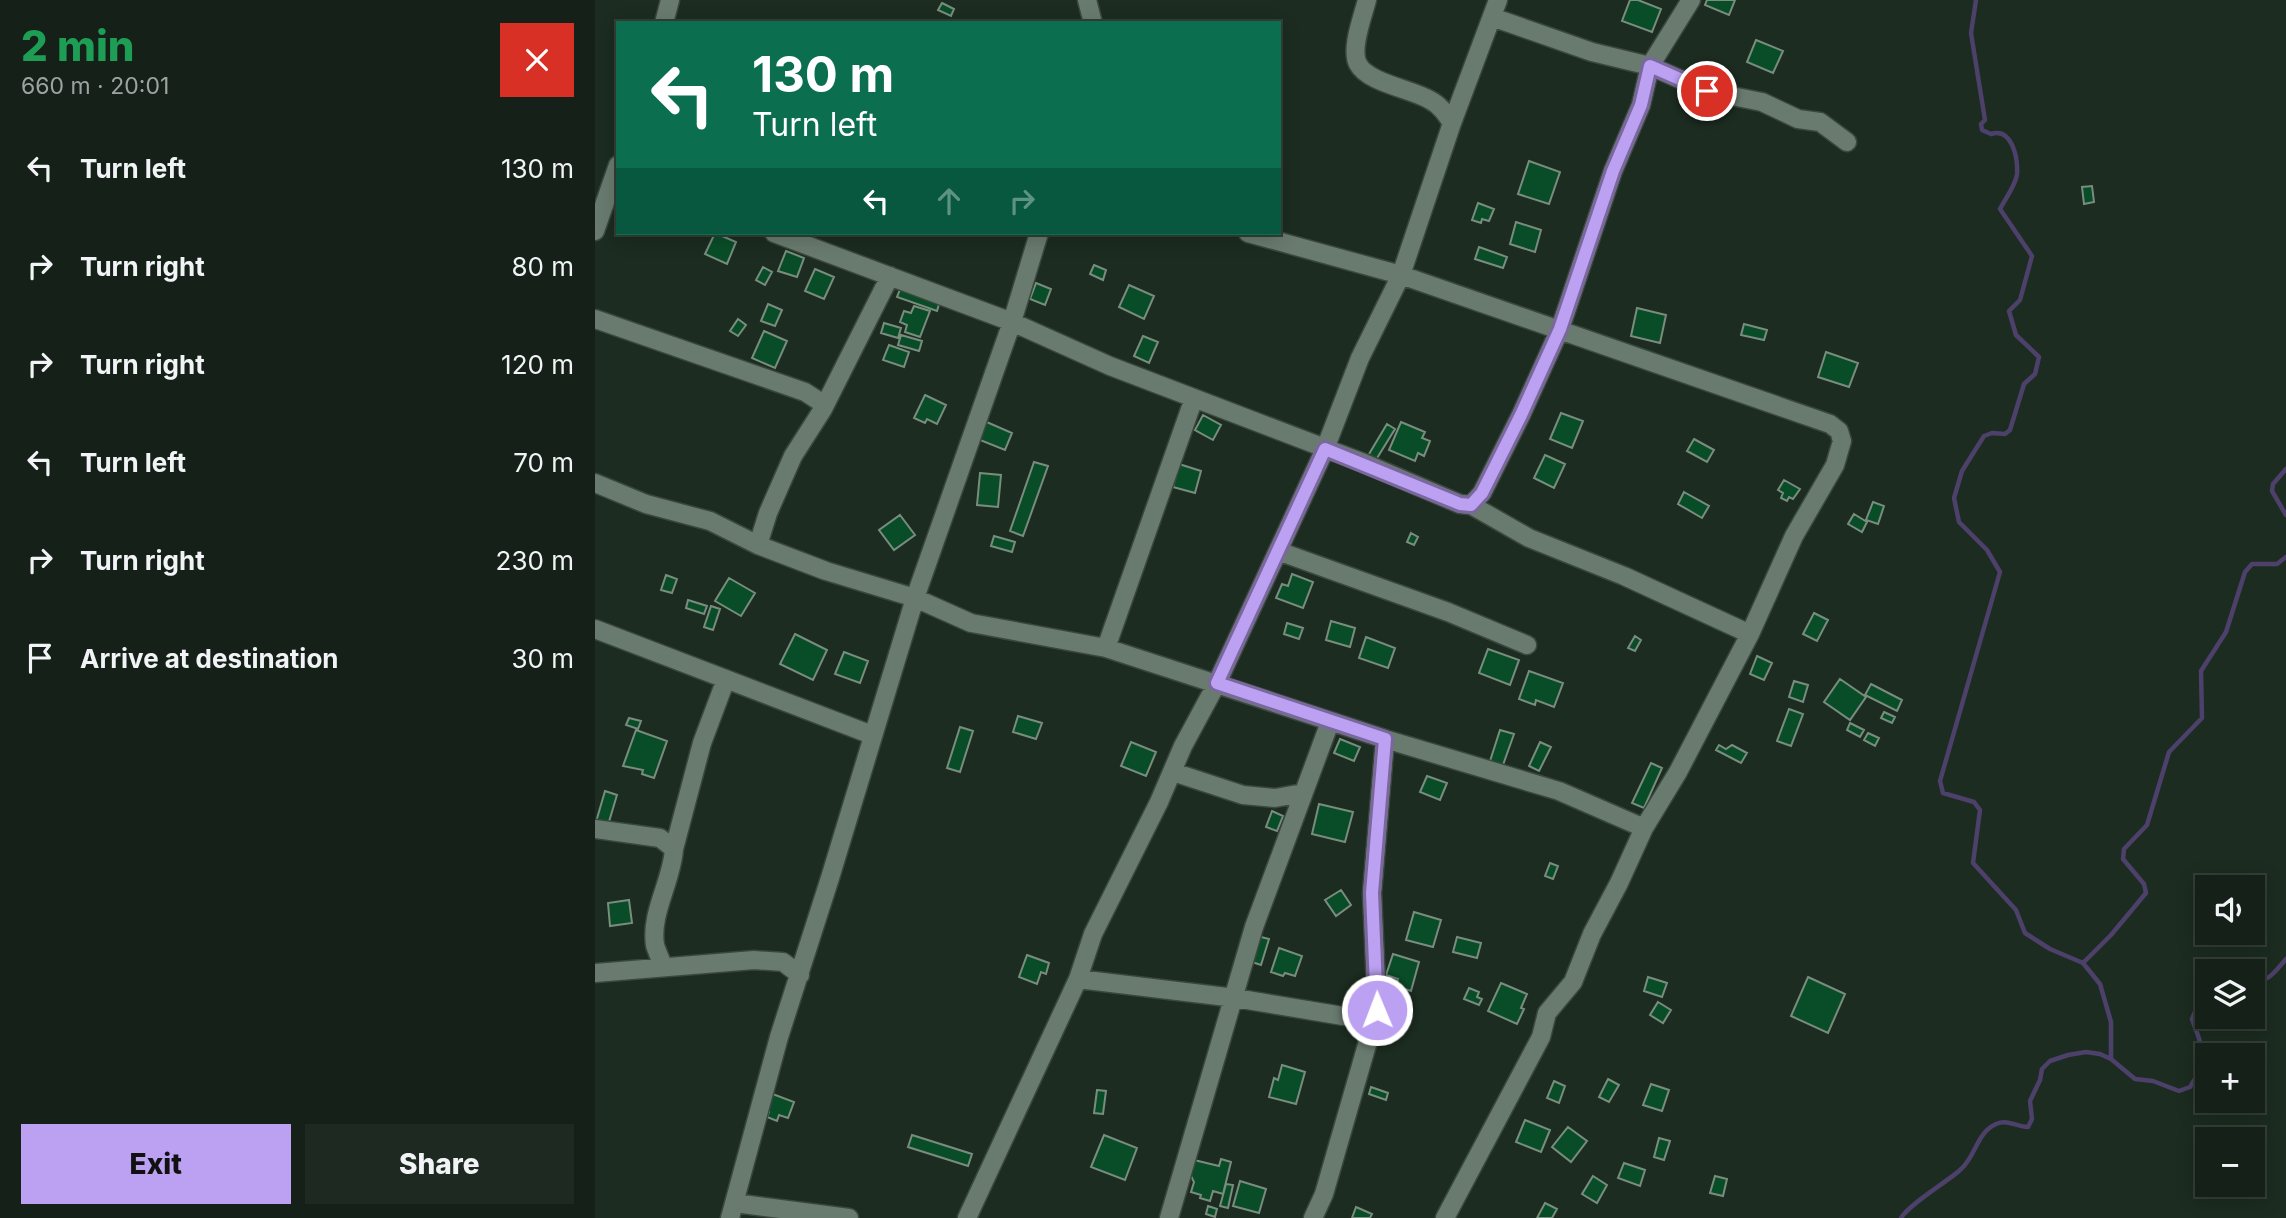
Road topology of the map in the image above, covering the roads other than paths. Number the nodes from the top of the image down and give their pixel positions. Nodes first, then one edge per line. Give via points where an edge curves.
1 (670, 0) edge
2 (1087, 0) edge
3 (1367, 0) edge
4 (1691, 0) edge
5 (1495, 9) edge
6 (665, 21) edge
7 (1092, 21) edge
8 (1650, 66) junction
9 (1452, 124) junction
10 (1847, 142) dead end
11 (611, 174) edge
12 (595, 231) edge
13 (780, 235) edge
14 (1038, 235) edge
15 (1255, 235) edge
16 (890, 275) junction
17 (1401, 275) junction
18 (595, 319) edge
19 (1012, 322) junction
20 (1560, 329) junction
21 (1193, 398) junction
22 (823, 408) junction
23 (1325, 449) junction
24 (595, 483) edge
25 (1471, 505) junction
26 (758, 545) junction
27 (1278, 551) junction
28 (915, 597) junction
29 (595, 629) edge
30 (1750, 634) junction
31 (1527, 645) dead end
32 (1106, 648) junction
33 (726, 679) junction
34 (1217, 683) junction
35 (1330, 722) junction
36 (872, 734) junction
37 (1385, 739) junction
38 (1173, 772) junction
39 (1303, 793) junction
40 (1644, 828) junction
41 (595, 830) edge
42 (674, 849) junction
43 (663, 966) junction
44 (595, 973) edge
45 (800, 975) junction
46 (1078, 979) junction
47 (1235, 998) junction
48 (1377, 1010) junction
49 (733, 1211) edge
50 (849, 1218) edge
51 (967, 1218) edge
52 (1170, 1218) edge
53 (1313, 1218) edge
54 (1445, 1218) edge

1 - 6 street
2 - 7 street
3 - 9 street via 1355,44 1357,63 1368,75 1430,99
4 - 8 street
5 - 8 street via 1592,52
5 - 9 street
8 - 10 street via 1707,91 1762,102 1798,119 1819,122
8 - 20 street via 1641,105 1613,171
9 - 17 street
11 - 12 street
13 - 16 street
14 - 19 street
15 - 17 street
16 - 19 street
16 - 22 street
17 - 20 street
17 - 23 street via 1360,358
18 - 22 street via 805,392
19 - 21 street
19 - 28 street
20 - 25 street via 1482,493
20 - 30 street via 1839,431 1842,440 1835,465 1794,536
21 - 23 street
21 - 32 street
22 - 26 street via 793,456
23 - 25 street
23 - 27 street
24 - 26 street via 646,504 710,522
25 - 30 street via 1529,538
26 - 28 street
27 - 31 street
27 - 34 street
28 - 32 street via 971,623
28 - 36 street
29 - 33 street
30 - 40 street
32 - 34 street
33 - 36 street
33 - 42 street via 702,743
34 - 35 street
34 - 38 street
35 - 37 street
35 - 39 street
36 - 45 street
37 - 40 street via 1559,791
37 - 48 street via 1372,893
38 - 39 street via 1243,795 1275,798
38 - 46 street via 1093,934
39 - 47 street via 1254,927
40 - 54 street via 1573,982 1546,1013 1541,1037
41 - 42 street via 660,838
42 - 43 street via 657,914 655,945
43 - 44 street
43 - 45 street via 754,960 783,962
45 - 49 street
46 - 47 street
46 - 51 street
47 - 48 street via 1343,1016
47 - 52 street
48 - 53 street
49 - 50 street

